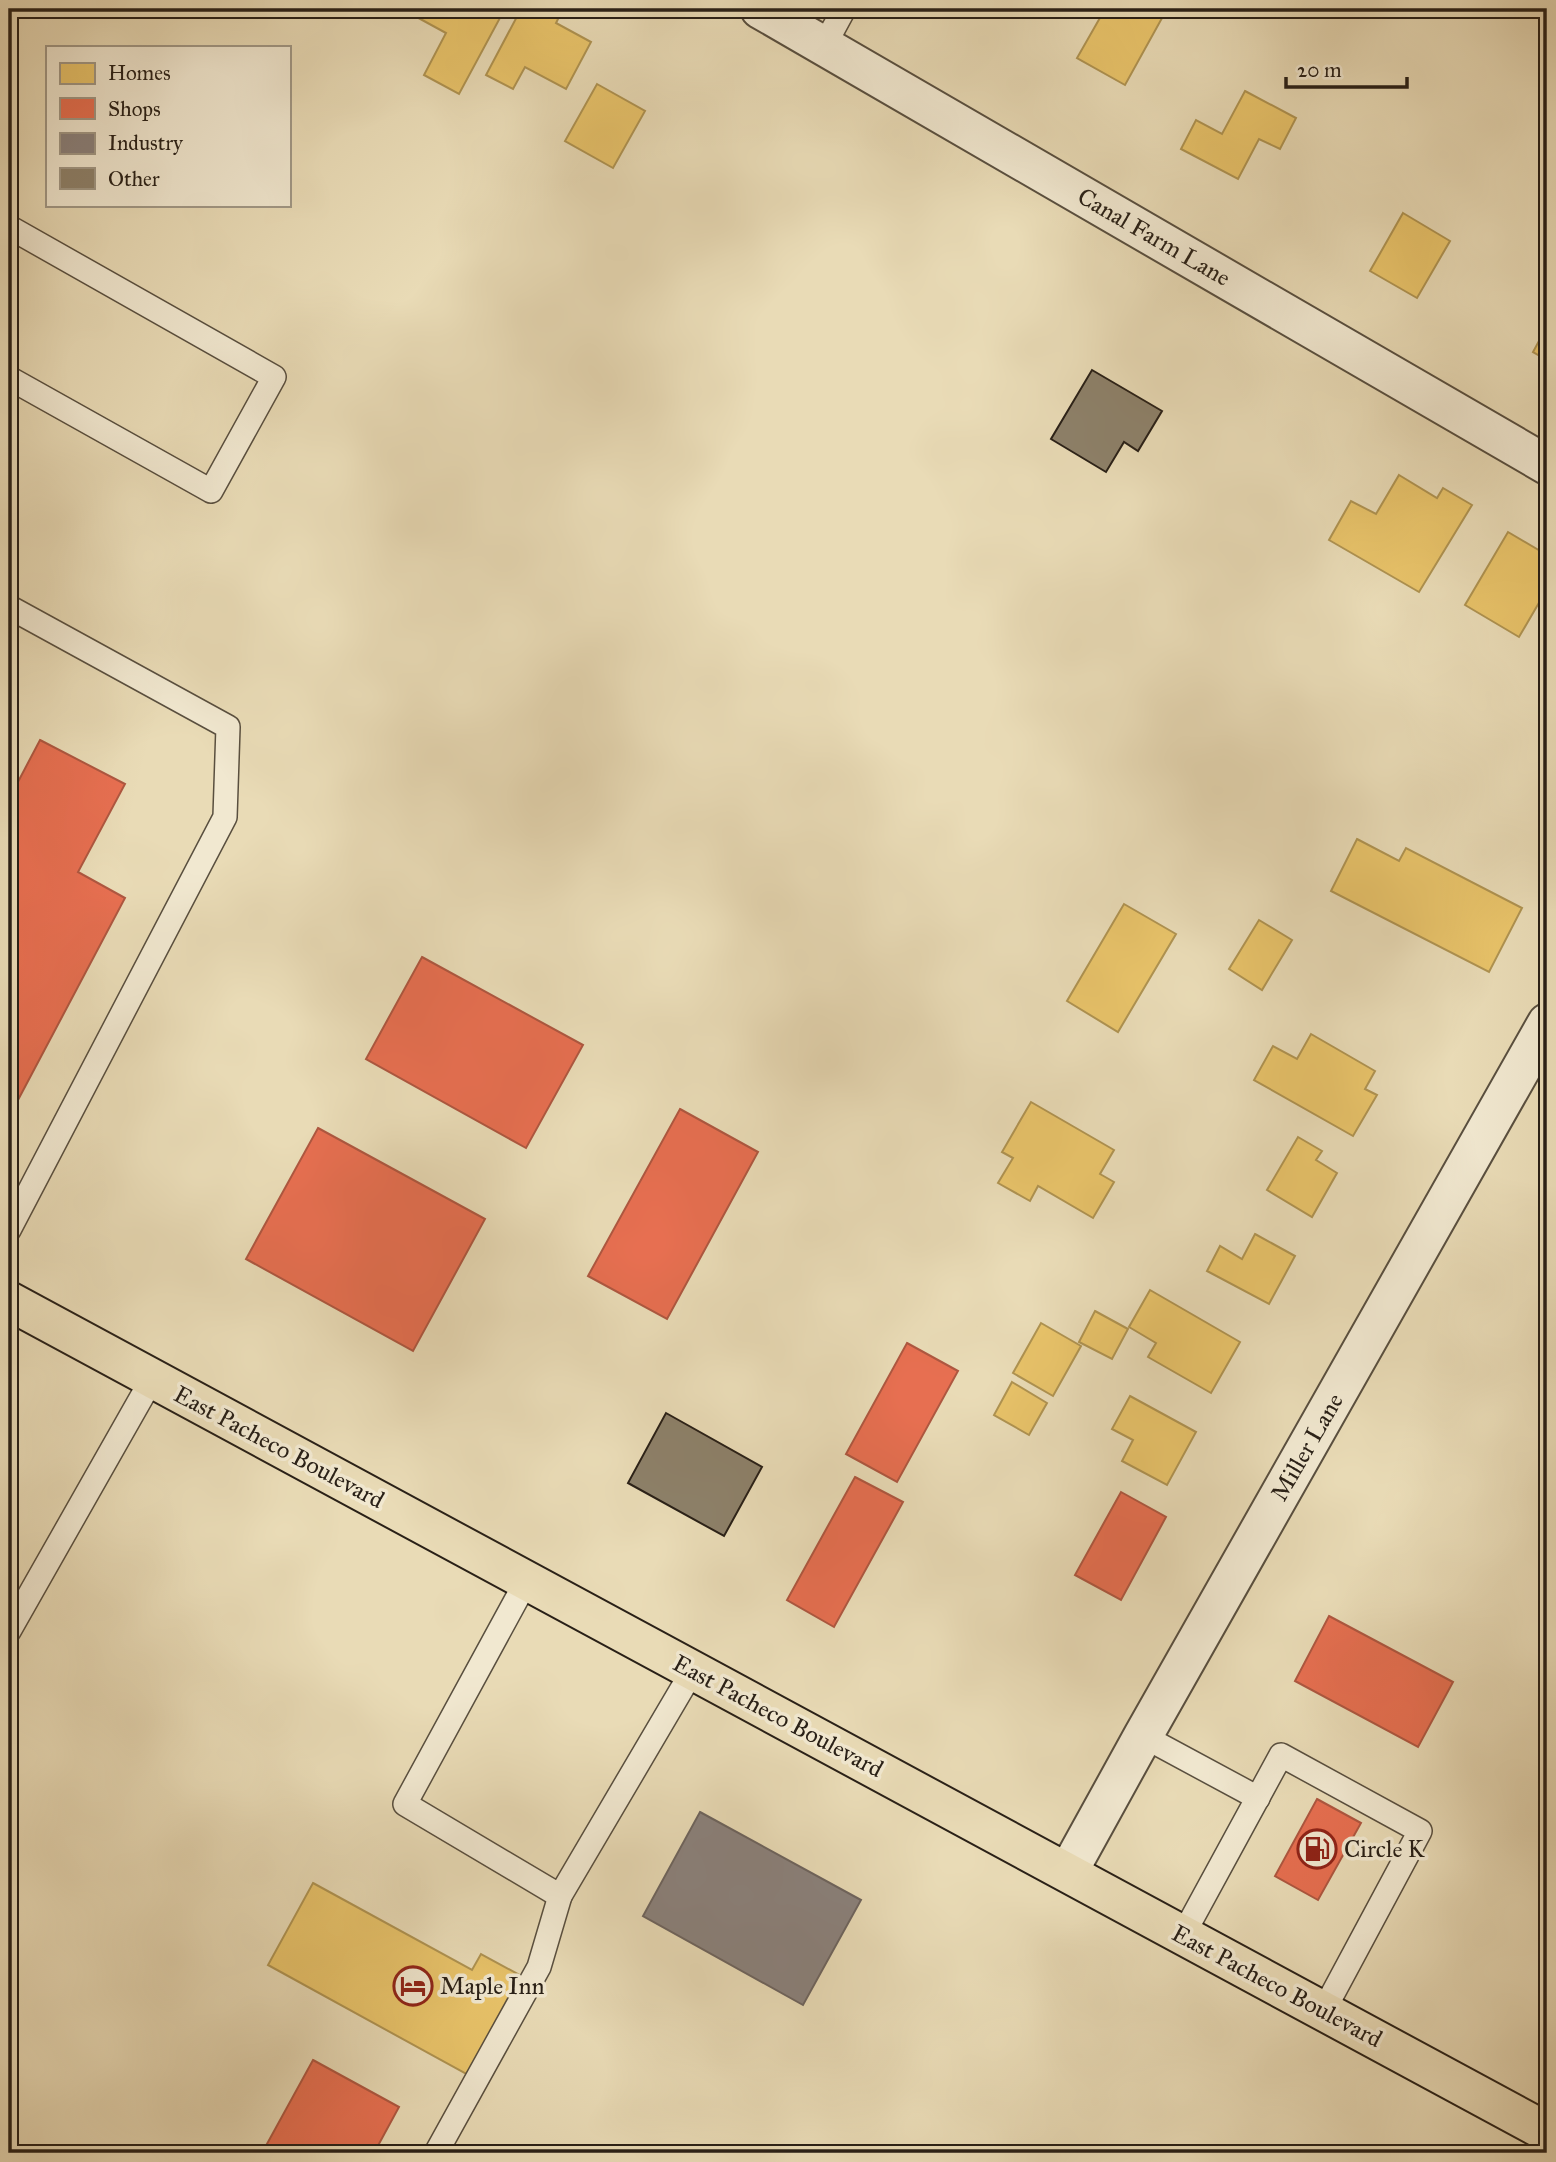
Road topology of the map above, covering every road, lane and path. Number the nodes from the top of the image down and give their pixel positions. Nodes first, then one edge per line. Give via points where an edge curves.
1 (760, 9) edge
2 (844, 9) edge
3 (824, 46) junction
4 (9, 227) edge
5 (9, 378) edge
6 (1547, 465) edge
7 (9, 607) edge
8 (1547, 1023) edge
9 (9, 1230) edge
10 (9, 1301) edge
11 (152, 1378) junction
12 (527, 1580) junction
13 (9, 1631) edge
14 (693, 1670) junction
15 (1143, 1736) junction
16 (1258, 1798) junction
17 (1068, 1872) junction
18 (559, 1895) junction
19 (1183, 1935) junction
20 (1324, 2010) junction
21 (1547, 2132) edge
22 (436, 2153) edge

1 - 3 street, Canal Farm Lane
2 - 3 lane
3 - 6 street, Canal Farm Lane
4 - 5 lane via 274,377 211,491
7 - 9 lane via 228,727 225,817
8 - 15 street, Miller Lane
10 - 11 highway, East Pacheco Boulevard
11 - 12 highway, East Pacheco Boulevard
11 - 13 lane
12 - 14 highway, East Pacheco Boulevard
12 - 18 lane via 405,1804
14 - 17 highway, East Pacheco Boulevard
14 - 18 lane
15 - 16 lane
15 - 17 street, Miller Lane
16 - 19 lane
16 - 20 lane via 1281,1755 1420,1831
17 - 19 highway, East Pacheco Boulevard
18 - 22 lane via 539,1968
19 - 20 highway, East Pacheco Boulevard
20 - 21 highway, East Pacheco Boulevard

